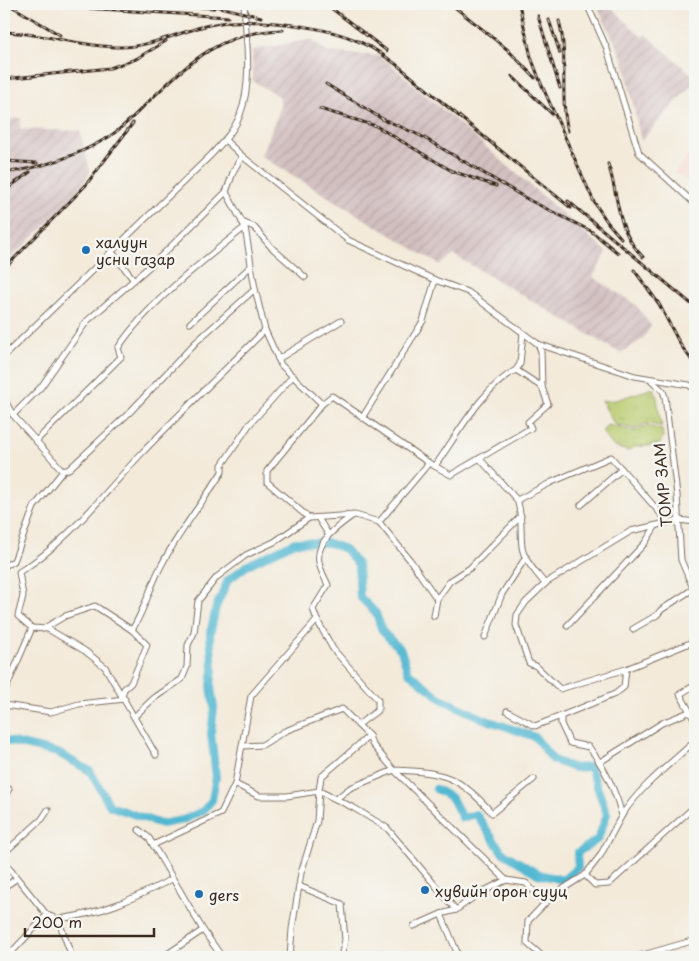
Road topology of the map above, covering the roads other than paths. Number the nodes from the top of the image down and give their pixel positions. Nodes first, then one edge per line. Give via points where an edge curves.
1 (244, 4) edge
2 (587, 4) edge
3 (225, 140) junction
4 (242, 156) junction
5 (226, 192) junction
6 (695, 204) edge
7 (241, 221) junction
8 (245, 228) junction
9 (112, 252) junction
10 (251, 266) junction
11 (305, 277) dead end
12 (133, 279) junction
13 (434, 280) junction
14 (255, 289) junction
15 (341, 321) dead end
16 (190, 323) dead end
17 (265, 330) junction
18 (523, 333) junction
19 (538, 344) junction
20 (4, 356) edge
21 (278, 359) junction
22 (516, 370) junction
23 (292, 376) junction
24 (649, 379) junction
25 (542, 387) junction
26 (695, 389) edge
27 (4, 399) edge
28 (322, 404) junction
29 (13, 415) junction
30 (362, 418) junction
31 (36, 441) junction
32 (480, 459) junction
33 (429, 463) junction
34 (435, 466) junction
35 (622, 469) junction
36 (63, 470) junction
37 (517, 500) junction
38 (581, 505) dead end
39 (352, 516) junction
40 (521, 516) junction
41 (309, 518) junction
42 (318, 518) junction
43 (679, 520) junction
44 (379, 522) junction
45 (668, 522) junction
46 (695, 522) edge
47 (656, 527) junction
48 (328, 534) junction
49 (526, 557) junction
50 (4, 566) edge
51 (545, 584) junction
52 (694, 591) edge
53 (437, 599) junction
54 (434, 616) dead end
55 (318, 620) junction
56 (567, 626) dead end
57 (32, 628) junction
58 (42, 629) junction
59 (632, 629) dead end
60 (132, 630) junction
61 (485, 637) dead end
62 (695, 641) edge
63 (626, 669) junction
64 (695, 685) edge
65 (4, 693) edge
66 (124, 697) junction
67 (4, 705) edge
68 (507, 711) dead end
69 (689, 712) junction
70 (135, 716) junction
71 (561, 716) junction
72 (695, 721) edge
73 (358, 725) junction
74 (369, 736) junction
75 (695, 741) edge
76 (243, 746) junction
77 (156, 754) dead end
78 (600, 762) junction
79 (394, 770) junction
80 (534, 779) dead end
81 (235, 784) junction
82 (9, 789) dead end
83 (318, 791) junction
84 (4, 798) edge
85 (336, 799) junction
86 (695, 806) edge
87 (48, 810) dead end
88 (622, 815) junction
89 (139, 830) dead end
90 (153, 845) junction
91 (4, 853) edge
92 (4, 862) edge
93 (585, 875) junction
94 (16, 879) junction
95 (172, 879) junction
96 (506, 880) junction
97 (299, 886) junction
98 (4, 887) edge
99 (545, 903) junction
100 (456, 910) junction
101 (441, 914) junction
102 (48, 916) junction
103 (58, 919) junction
104 (414, 926) dead end
105 (203, 930) junction
106 (695, 940) edge
107 (7, 957) edge
108 (72, 957) edge
109 (164, 957) edge
110 (222, 957) edge
111 (290, 957) edge
112 (341, 957) edge
113 (459, 957) edge
114 (543, 957) edge
115 (636, 957) edge

1 - 3 street via 245,96 240,115
2 - 6 street via 607,49 639,153
3 - 4 street
3 - 9 street
4 - 5 street
4 - 13 street via 348,240
5 - 7 street
5 - 12 street
7 - 8 street
7 - 11 street via 254,227
8 - 10 street
8 - 31 street via 209,256 140,320 118,348 120,357
9 - 12 street
9 - 20 street
10 - 14 street
10 - 16 street
12 - 29 street via 86,321 41,387
13 - 18 street via 468,292
13 - 30 street via 423,321
14 - 17 street
14 - 36 street via 196,342 69,469
15 - 21 street
17 - 21 street
17 - 57 street via 80,519 34,563 19,572 23,596 18,616
18 - 19 street
18 - 22 street via 520,364
19 - 24 street
19 - 25 street
21 - 23 street
22 - 25 street
22 - 34 street via 502,377 486,395
23 - 28 street
23 - 60 street via 249,425 222,465 222,472 158,571 143,612
24 - 26 street via 689,385
24 - 43 street, ТОМР ЗАМ via 658,385 665,397
25 - 32 street via 548,404 528,422 531,428
27 - 29 street
28 - 30 street via 332,396
28 - 41 street via 266,471 267,482
29 - 31 street
30 - 33 street
31 - 36 street
32 - 34 street via 451,475
32 - 37 street
33 - 34 street
33 - 44 street
35 - 37 street via 611,457
35 - 38 street
35 - 45 street
36 - 50 street via 34,507 14,561
37 - 40 street
39 - 42 street
39 - 44 street
39 - 48 street
40 - 49 street via 522,548
40 - 53 street via 470,568 450,581
41 - 42 street
41 - 70 street via 274,542 246,555 217,577 198,601 194,633 188,645 187,667 182,679
42 - 48 street
43 - 45 street
43 - 46 street
43 - 52 street, ТОМР ЗАМ via 681,560
44 - 53 street
45 - 47 street
47 - 51 street via 630,531
47 - 56 street via 645,543
48 - 55 street via 318,562 328,585 313,609
49 - 51 street
49 - 61 street via 502,594
51 - 63 street via 517,615 516,625 529,663 560,690
52 - 59 street
53 - 54 street
55 - 73 street via 333,649 378,700 378,710
55 - 76 street via 251,696
57 - 58 street
57 - 65 street
58 - 60 street via 65,616 95,606
58 - 66 street via 48,629 85,651 105,667
60 - 66 street via 147,645 131,683 124,689
62 - 63 street
63 - 71 street via 624,687 615,694
64 - 69 street via 680,694
66 - 67 street via 51,712
66 - 70 street
68 - 71 street via 535,726
69 - 72 street
69 - 78 street via 662,723
70 - 77 street
71 - 78 street via 561,724 570,743 589,747
73 - 74 street
73 - 76 street via 342,709 284,731 262,745
74 - 79 street
74 - 83 street via 322,777
75 - 88 street via 630,802
76 - 81 street
78 - 88 street via 616,790
79 - 80 street via 446,775 473,792 492,813
79 - 85 street via 350,788
79 - 96 street
81 - 83 street via 259,796
81 - 90 street via 221,813
82 - 84 street
83 - 85 street
83 - 97 street via 317,821
85 - 100 street via 387,828
86 - 93 street via 609,884 595,885
87 - 91 street
88 - 93 street via 600,856
89 - 90 street
90 - 95 street
92 - 94 street
93 - 99 street
94 - 98 street
94 - 102 street
95 - 103 street via 116,907
95 - 105 street
96 - 99 street via 526,882
96 - 100 street
97 - 111 street
97 - 112 street via 342,904 345,940
99 - 114 street via 528,920 527,943
100 - 101 street
101 - 104 street
101 - 113 street
102 - 103 street
102 - 107 street
103 - 108 street
105 - 109 street
105 - 110 street
106 - 115 street

